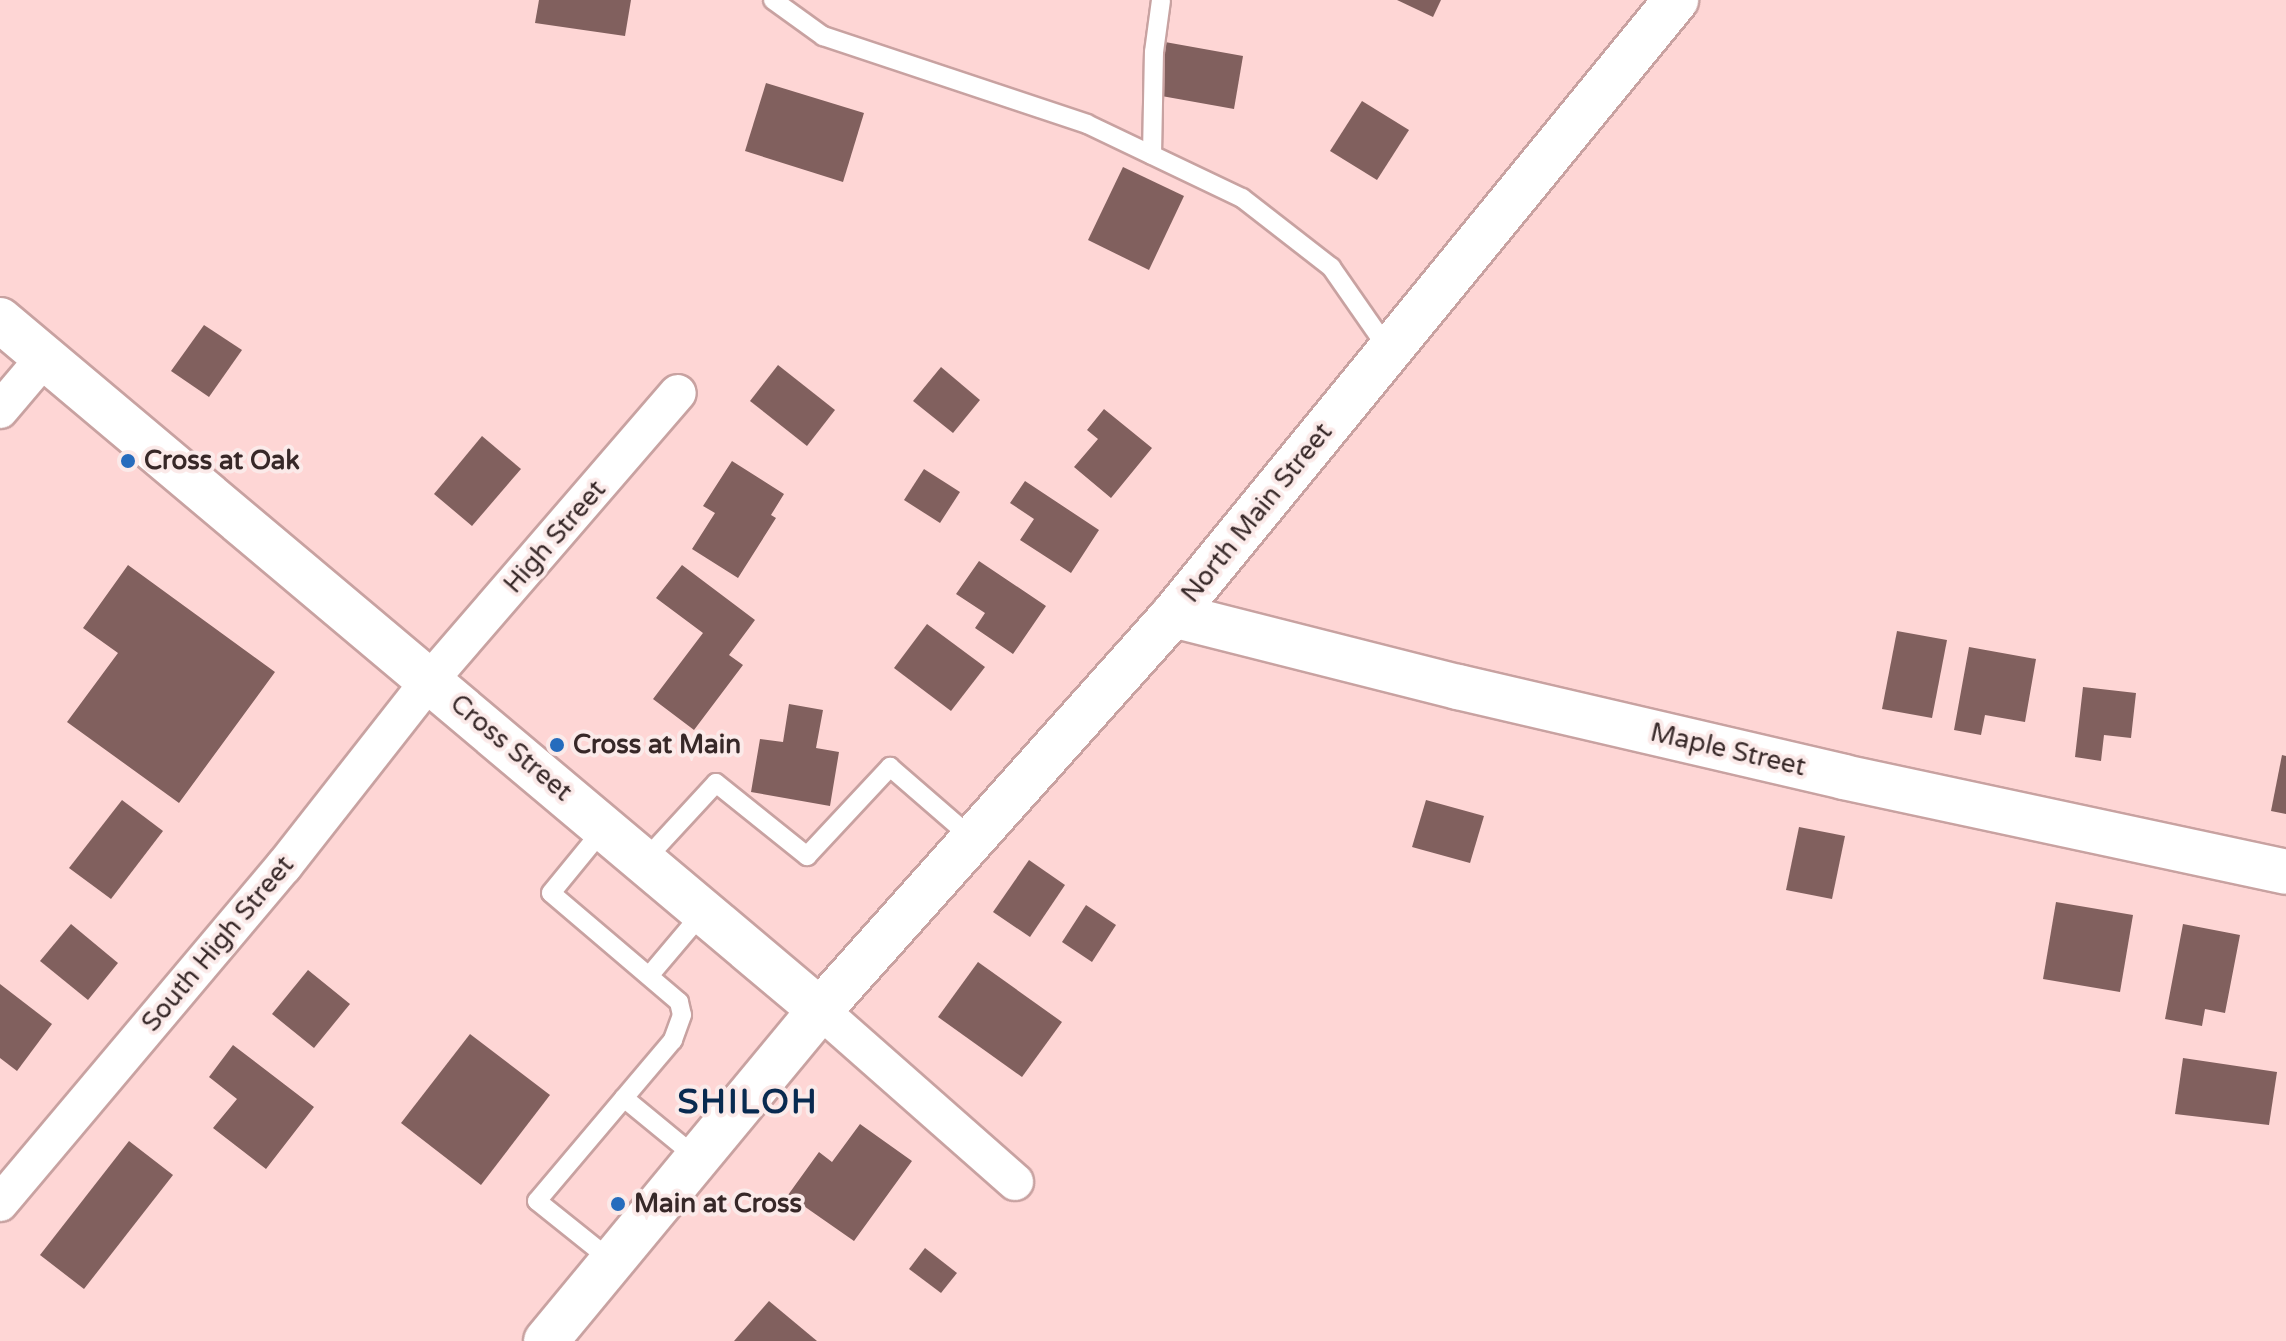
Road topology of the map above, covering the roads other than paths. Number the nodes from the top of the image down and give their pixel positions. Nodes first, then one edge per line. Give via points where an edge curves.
1 (773, 0) edge
2 (1161, 0) edge
3 (1676, 0) edge
4 (1152, 155) junction
5 (0, 320) edge
6 (1390, 352) junction
7 (45, 357) junction
8 (678, 393) dead end
9 (0, 410) edge
10 (1173, 615) junction
11 (430, 680) junction
12 (605, 827) junction
13 (973, 839) junction
14 (644, 861) junction
15 (2286, 872) edge
16 (704, 911) junction
17 (649, 976) junction
18 (820, 1010) junction
19 (624, 1098) junction
20 (697, 1158) junction
21 (1015, 1182) dead end
22 (0, 1203) edge
23 (612, 1261) junction
24 (546, 1341) edge

1 - 4 lane via 823,36 1087,124
2 - 4 lane
3 - 6 main road, North Main Street
4 - 6 lane via 1242,198 1331,267
5 - 7 main road, Cross Street
6 - 10 main road, North Main Street
7 - 9 street
7 - 11 main road, Cross Street
8 - 11 street, High Street
10 - 13 main road, North Main Street
10 - 15 main road, Maple Street via 1844,777
11 - 12 main road, Cross Street
11 - 22 street, South High Street via 284,866
12 - 14 main road, Cross Street
12 - 17 lane via 551,893
13 - 14 lane via 890,767 807,856 716,783
13 - 18 main road, North Main Street
14 - 16 main road, Cross Street
16 - 17 lane
16 - 18 main road, Cross Street
17 - 19 lane via 679,1002 682,1015 673,1040
18 - 20 main road, North Main Street
18 - 21 street, Cross Street
19 - 20 lane
19 - 23 lane via 537,1201
20 - 23 main road, North Main Street
23 - 24 main road, North Main Street

